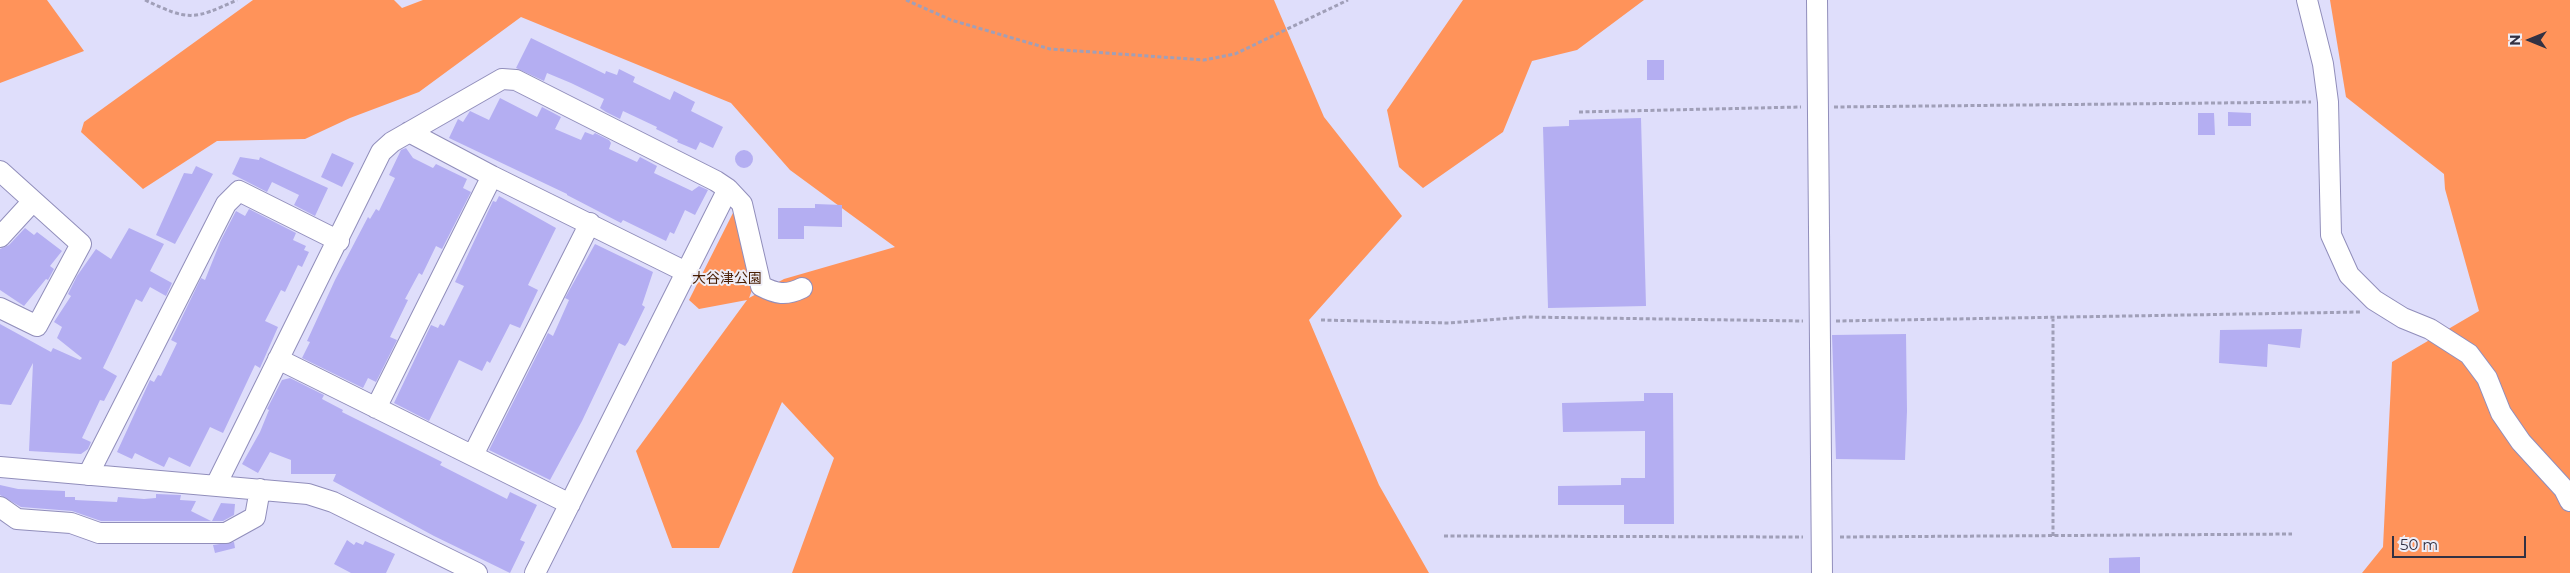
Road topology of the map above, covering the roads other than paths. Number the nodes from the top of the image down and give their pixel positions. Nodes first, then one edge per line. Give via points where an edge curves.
1 (1818, 0) edge
2 (2307, 0) edge
3 (410, 132) junction
4 (0, 172) edge
5 (492, 176) junction
6 (728, 189) junction
7 (33, 201) junction
8 (590, 223) junction
9 (0, 237) edge
10 (339, 241) junction
11 (686, 272) junction
12 (802, 288) dead end
13 (0, 308) edge
14 (278, 359) junction
15 (376, 408) junction
16 (473, 455) junction
17 (0, 467) edge
18 (88, 475) junction
19 (216, 485) junction
20 (260, 489) junction
21 (2570, 501) edge
22 (570, 504) junction
23 (0, 507) edge
24 (477, 573) edge
25 (535, 573) edge
26 (1822, 573) edge

1 - 26 street
2 - 21 street via 2323,64 2328,102 2331,235 2349,275 2374,300 2469,354 2486,378 2501,413 2521,442 2564,489
3 - 5 street
3 - 6 street via 502,80 516,80 716,180
3 - 10 street via 381,152
4 - 7 street
5 - 8 street
5 - 15 street
6 - 11 street
6 - 12 street via 742,204 761,286 774,293 790,294
7 - 9 street
7 - 13 street via 81,244 37,326
8 - 11 street
8 - 16 street
10 - 14 street
10 - 18 street via 239,191 226,204
11 - 22 street
14 - 15 street
14 - 19 street
15 - 16 street
16 - 22 street
17 - 18 street
18 - 19 street
19 - 20 street
20 - 23 street via 255,516 226,533 100,532 71,523 17,518
20 - 24 street via 308,494 333,502
22 - 25 street

